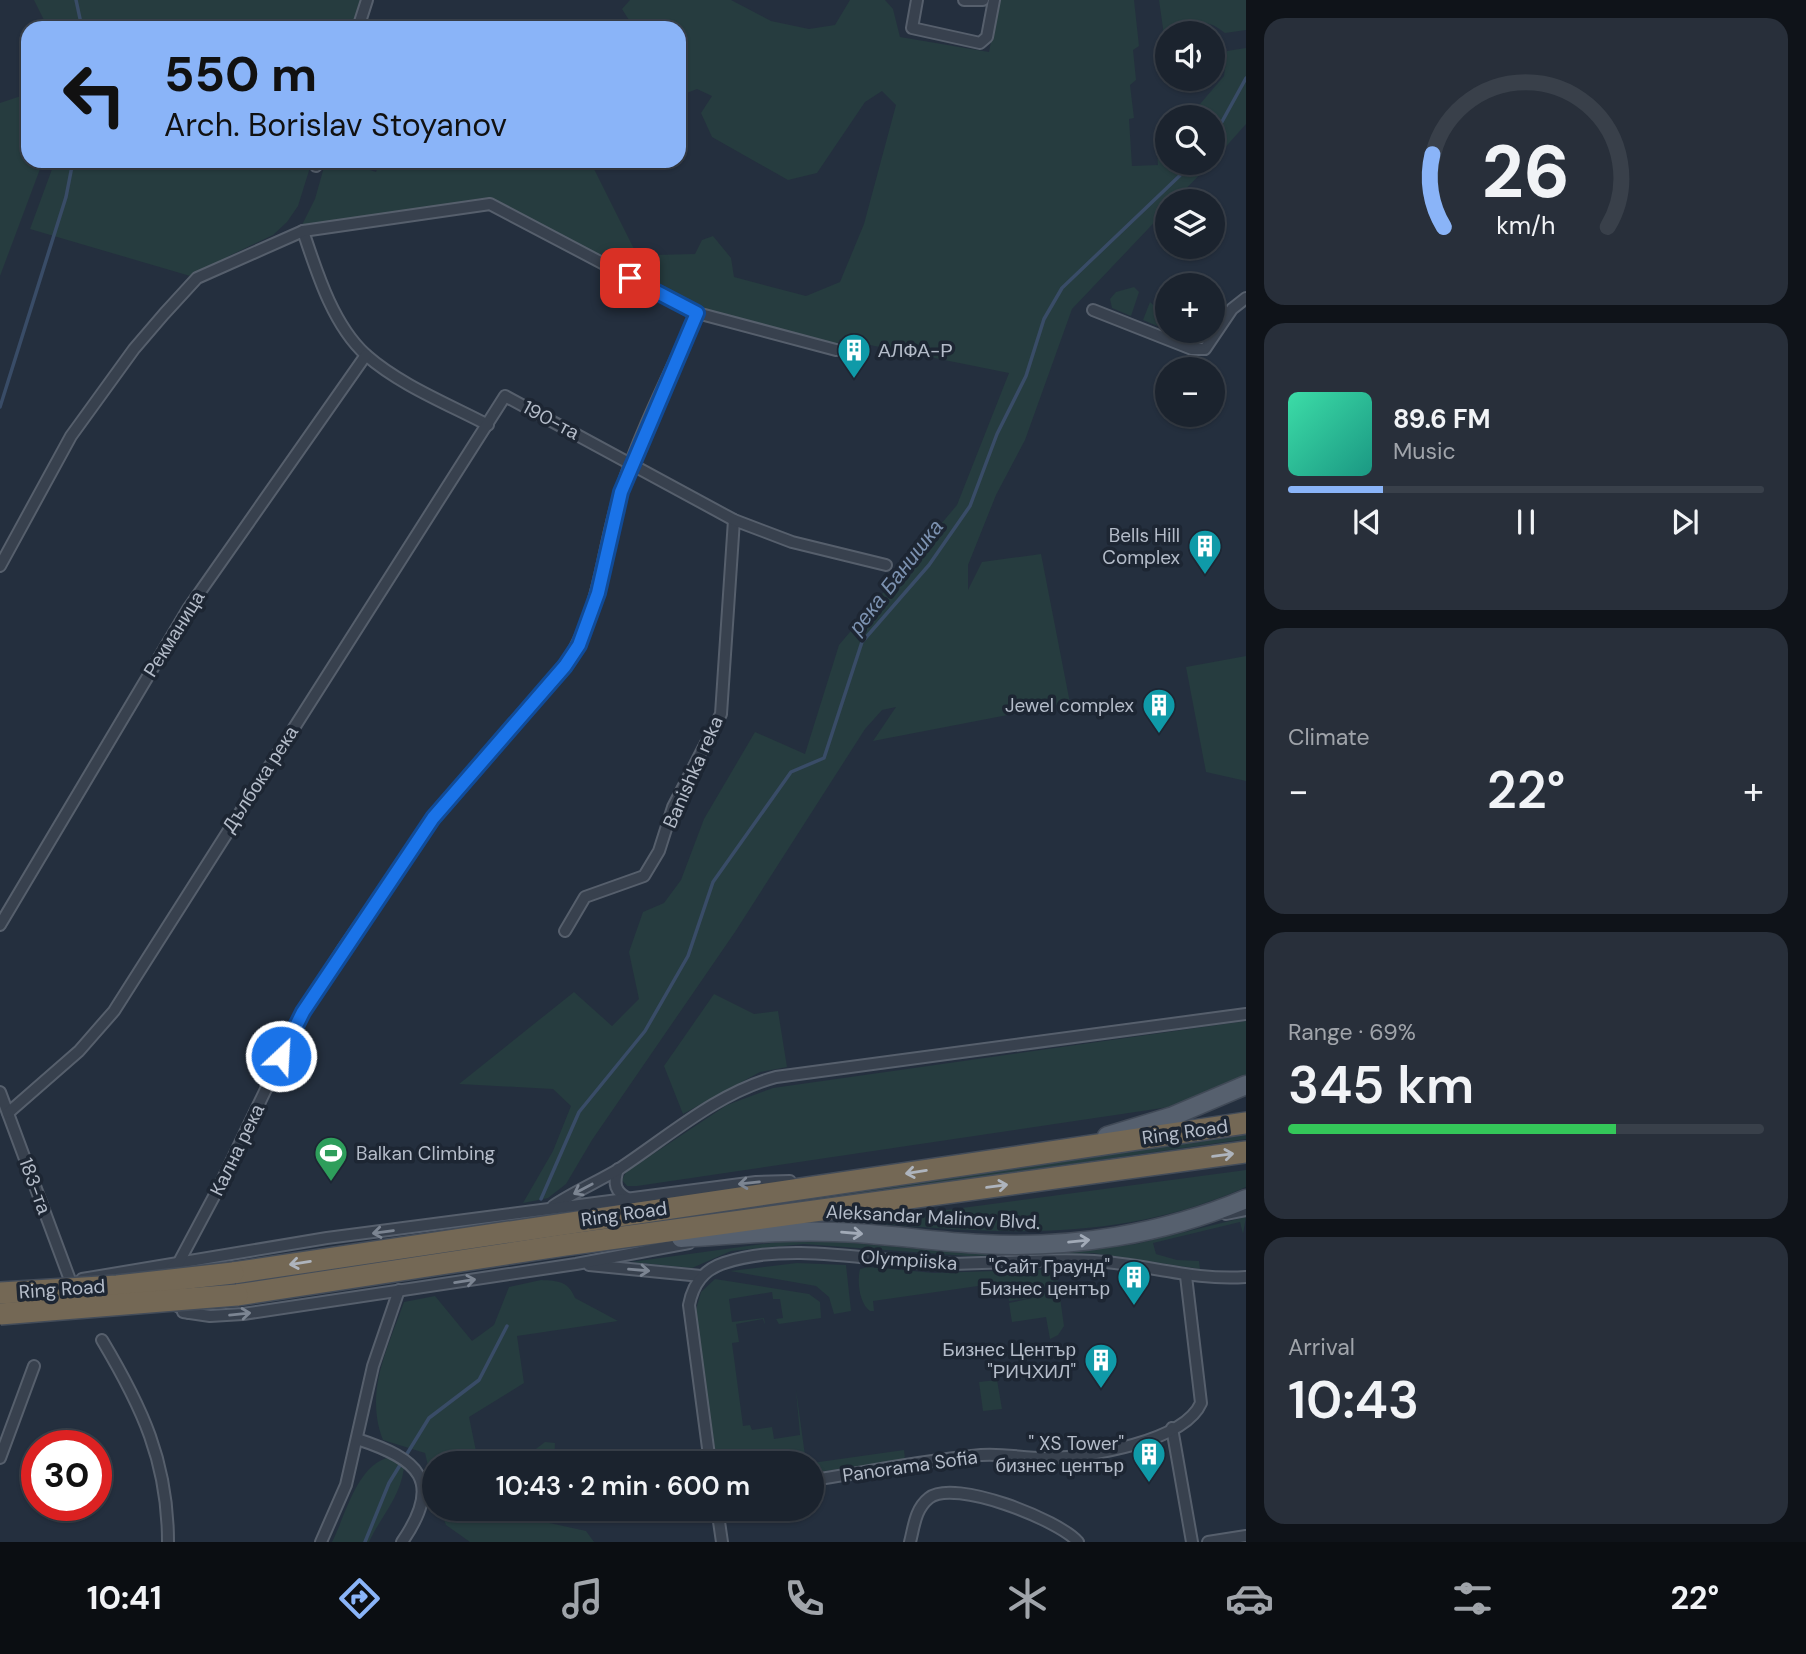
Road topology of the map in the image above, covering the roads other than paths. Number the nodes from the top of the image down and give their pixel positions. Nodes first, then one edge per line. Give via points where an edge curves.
1 (367, 0) edge
2 (917, 0) edge
3 (964, 0) edge
4 (983, 0) edge
5 (994, 0) edge
6 (360, 21) edge
7 (303, 231) junction
8 (1246, 298) edge
9 (1093, 310) dead end
10 (697, 313) junction
11 (836, 350) dead end
12 (366, 355) junction
13 (488, 425) junction
14 (631, 463) junction
15 (734, 520) junction
16 (886, 565) dead end
17 (0, 566) edge
18 (0, 925) edge
19 (565, 931) dead end
20 (1246, 1014) edge
21 (1246, 1085) edge
22 (0, 1092) edge
23 (8, 1113) junction
24 (1246, 1123) edge
25 (1056, 1151) junction
26 (1246, 1152) edge
27 (618, 1169) junction
28 (867, 1180) junction
29 (969, 1190) junction
30 (629, 1199) junction
31 (1246, 1199) edge
32 (548, 1209) junction
33 (1246, 1210) edge
34 (1202, 1217) junction
35 (760, 1232) junction
36 (737, 1235) junction
37 (565, 1245) junction
38 (179, 1262) junction
39 (576, 1264) junction
40 (701, 1276) junction
41 (1186, 1276) junction
42 (1246, 1277) edge
43 (70, 1280) junction
44 (0, 1284) edge
45 (399, 1290) junction
46 (0, 1293) edge
47 (189, 1313) junction
48 (0, 1314) edge
49 (0, 1321) edge
50 (102, 1340) dead end
51 (34, 1366) dead end
52 (1172, 1428) junction
53 (357, 1439) junction
54 (708, 1451) edge
55 (0, 1458) edge
56 (824, 1478) edge
57 (719, 1521) edge
58 (1246, 1536) edge
59 (168, 1542) edge
60 (321, 1542) edge
61 (402, 1542) edge
62 (722, 1542) edge
63 (910, 1542) edge
64 (1078, 1542) edge
65 (1192, 1542) edge
66 (1208, 1542) edge

1 - 6 street
2 - 5 street via 912,28 980,43 987,37
3 - 4 street
7 - 10 street via 490,204
7 - 12 street via 326,292
7 - 17 street via 197,278 180,296 90,408
8 - 9 street via 1232,309 1205,349 1192,349
10 - 11 street
10 - 14 street, Кална река
12 - 13 street
12 - 18 street, Рекманица via 188,609
13 - 14 street, 190-та via 505,396
13 - 23 street, Дълбока река via 114,1011 79,1051
14 - 15 street, 190-та
14 - 38 street, Кална река via 590,620 579,645 433,818 343,949 303,1012
15 - 16 street, 190-та via 792,542
15 - 19 street, Banishka reka via 721,714 644,876 585,897
20 - 27 street via 776,1077 747,1085 722,1099
21 - 25 main road via 1210,1102
22 - 23 street, 183-та
23 - 43 street, 183-та
24 - 25 highway, Ring Road
25 -> 28 highway, Ring Road
29 -> 26 highway, Ring Road
27 - 30 street via 615,1186
27 -> 32 street
28 -> 30 street via 756,1182
28 -> 46 highway, Ring Road, bridge via 233,1273
29 - 35 highway
29 - 37 highway, Ring Road
30 - 32 street
31 - 34 main road, Aleksandar Malinov Blvd.
32 -> 38 street
33 - 34 street
35 -> 34 main road, Aleksandar Malinov Blvd. via 837,1232 1029,1245 1096,1240
35 - 36 main road, Aleksandar Malinov Blvd.
36 - 37 main road, Aleksandar Malinov Blvd.
36 - 39 street
37 - 48 highway, Ring Road, bridge via 237,1295
38 - 43 street
38 - 47 street, Кална река via 168,1271 164,1289 171,1303
39 -> 40 street
45 -> 39 street
40 - 41 street, Olympiiska via 731,1261 803,1254 939,1264 1094,1261
40 - 54 street via 692,1290 689,1313
41 - 42 street, Olympiiska
41 - 52 street, Panorama Sofia via 1201,1398 1198,1408
43 - 44 street
47 -> 45 street via 243,1314
45 - 53 street via 373,1366
47 - 49 street
50 - 59 street via 132,1390 156,1446 164,1479
51 - 55 street
52 - 56 street, Panorama Sofia via 1129,1447 1070,1456 982,1455
52 - 65 street
53 - 60 street via 346,1485
53 - 61 street via 392,1450 418,1472 422,1504
57 - 62 street
58 - 66 street
63 - 64 street via 917,1512 930,1497 949,1491 1054,1523

